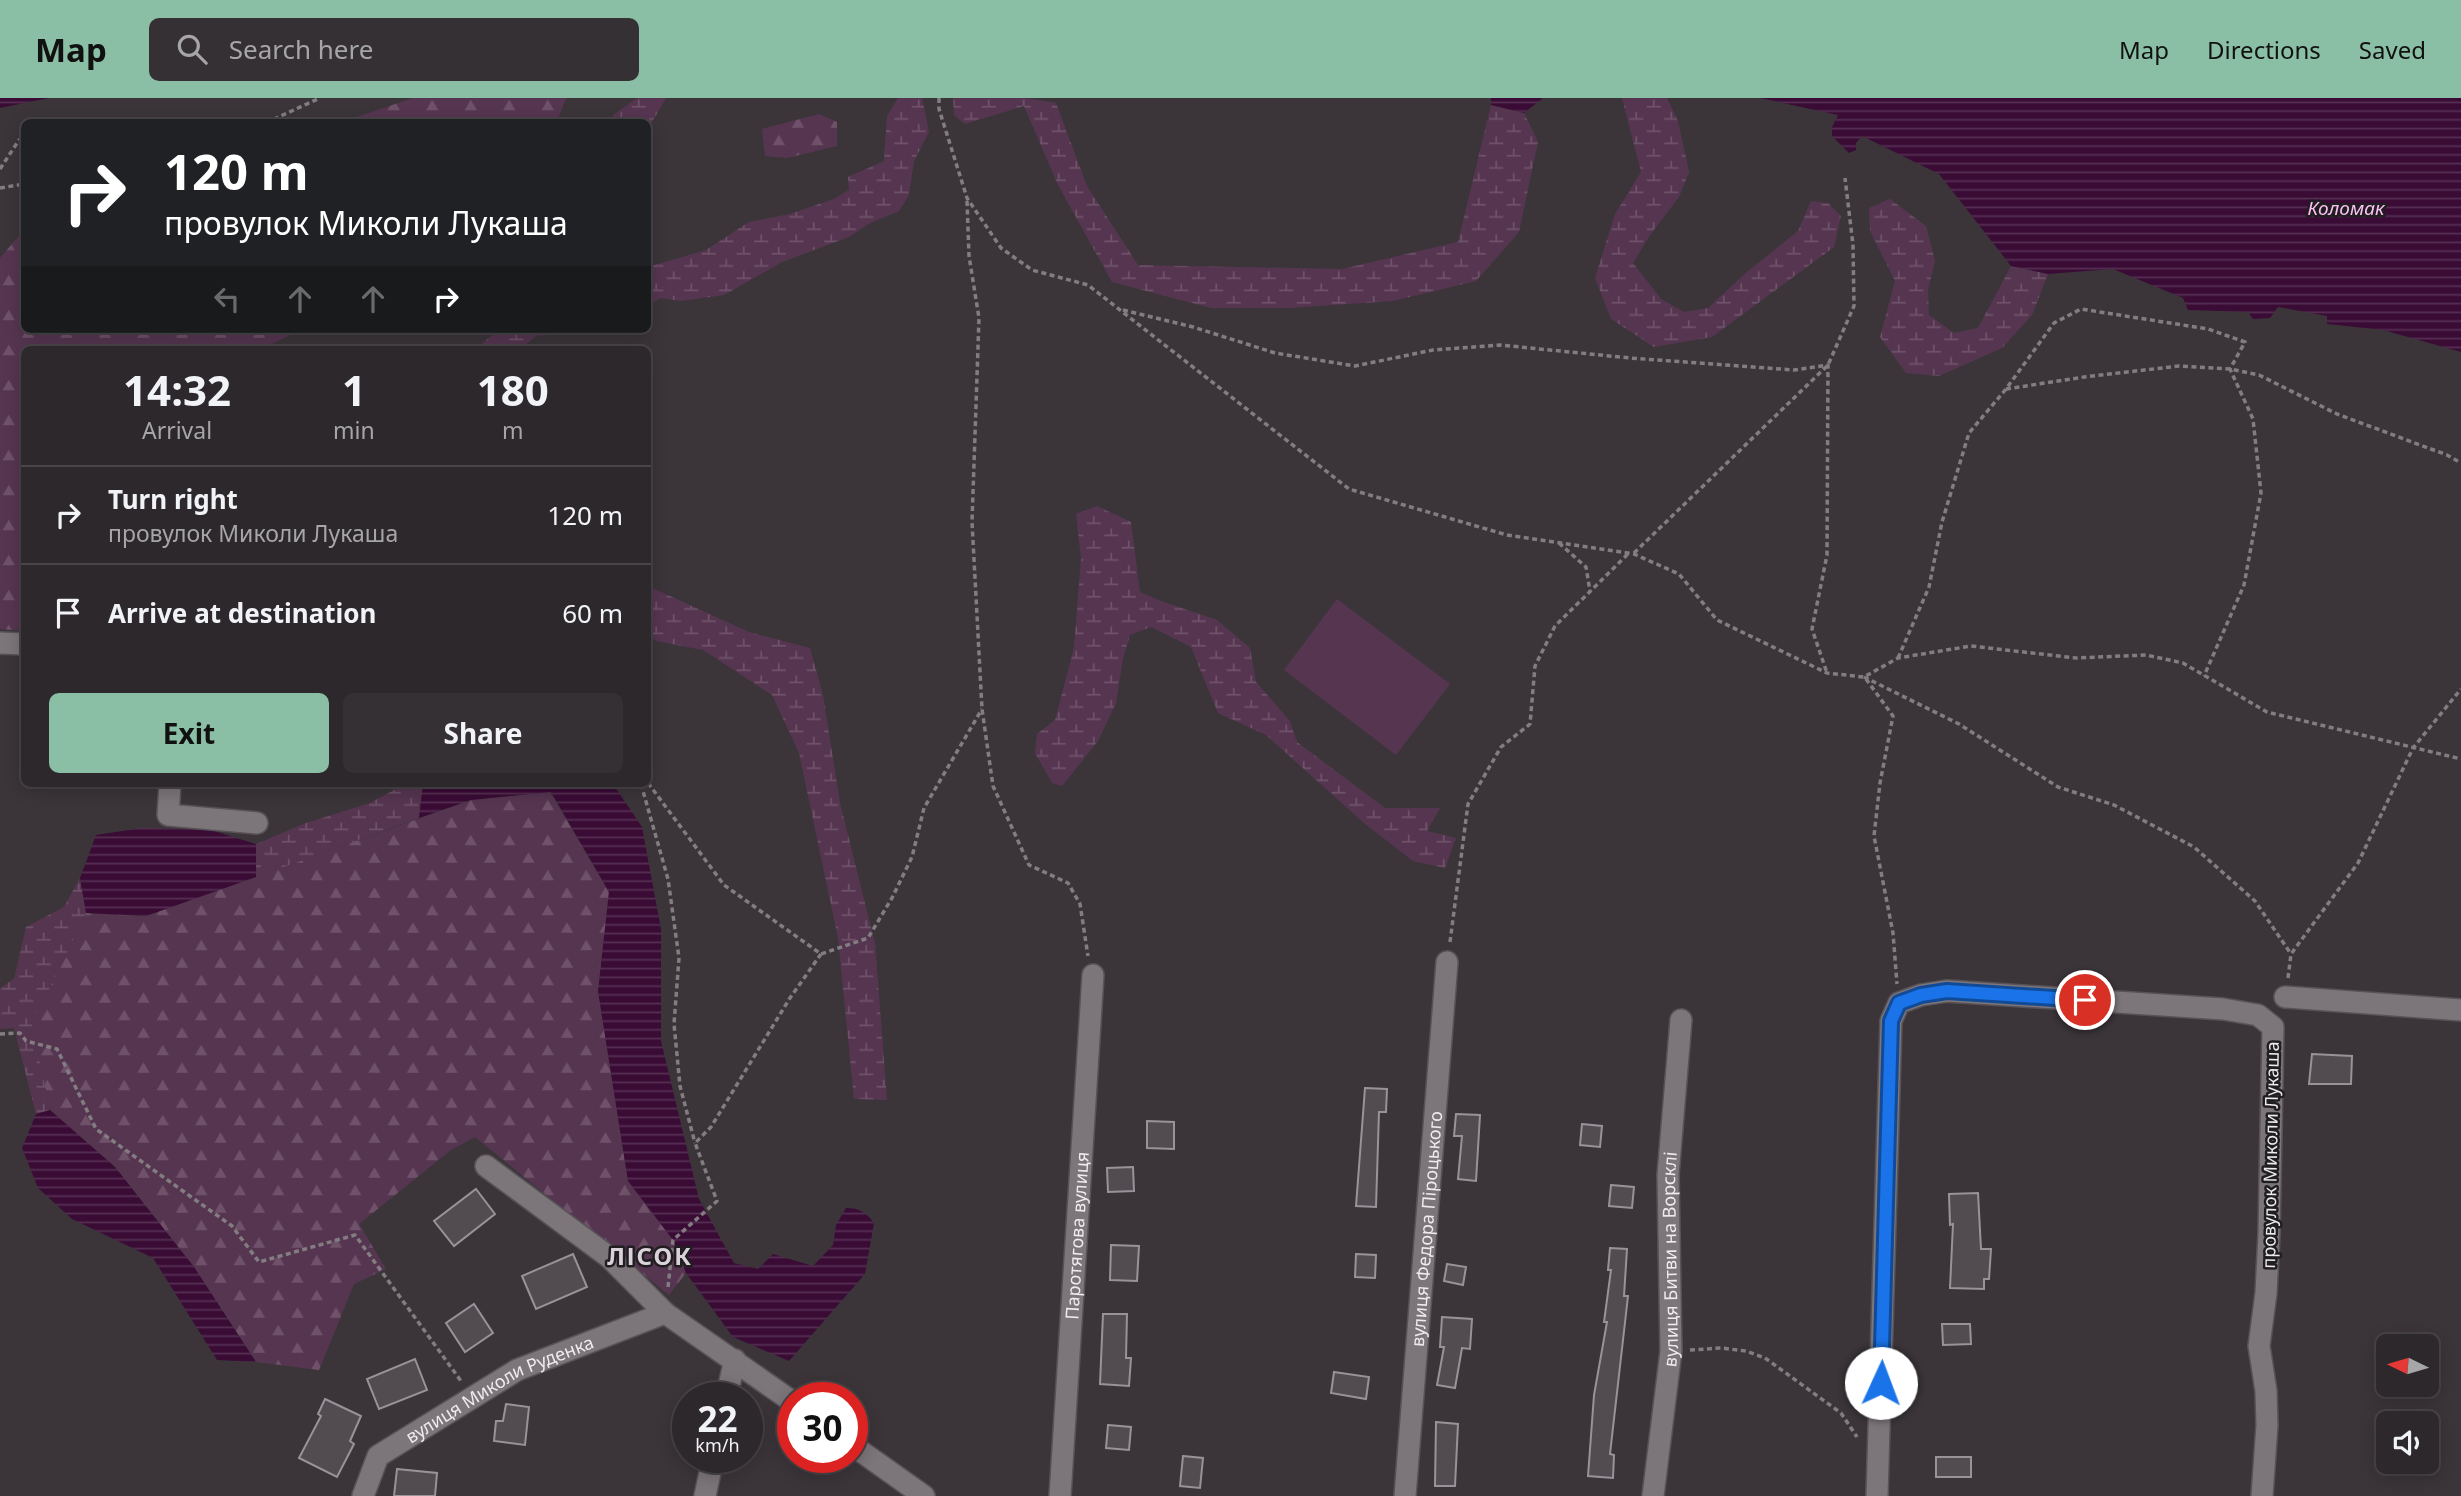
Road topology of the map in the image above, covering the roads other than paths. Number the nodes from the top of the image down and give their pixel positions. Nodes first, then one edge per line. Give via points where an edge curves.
1 (0, 643) edge
2 (21, 644) edge
3 (170, 787) edge
4 (257, 823) dead end
5 (1447, 962) road end
6 (1093, 975) road end
7 (2285, 997) road end
8 (2461, 1010) edge
9 (1681, 1020) dead end
10 (486, 1166) dead end
11 (665, 1313) junction
12 (734, 1360) junction
13 (729, 1382) edge
14 (777, 1391) edge
15 (868, 1456) edge
16 (710, 1473) edge
17 (363, 1496) edge
18 (705, 1496) edge
19 (924, 1496) edge
20 (1060, 1496) edge
21 (1405, 1496) edge
22 (1653, 1496) edge
23 (1877, 1496) edge
24 (2262, 1496) edge

1 - 2 street
3 - 4 street via 168,815
5 - 21 street, вулиця Федора Піроцького
6 - 20 street, Паротягова вулиця
7 - 8 street
9 - 22 street, вулиця Битви на Ворсклі via 1668,1175 1671,1351
10 - 11 street via 609,1257
11 - 12 street
11 - 17 street, вулиця Миколи Руденка via 517,1370 378,1456
12 - 13 street
12 - 14 street
15 - 19 street
16 - 18 street
23 - 24 street, провулок Миколи Лукаша via 1891,1021 1899,1003 1947,991 2223,1009 2258,1015 2273,1027 2269,1234 2259,1346 2267,1425

